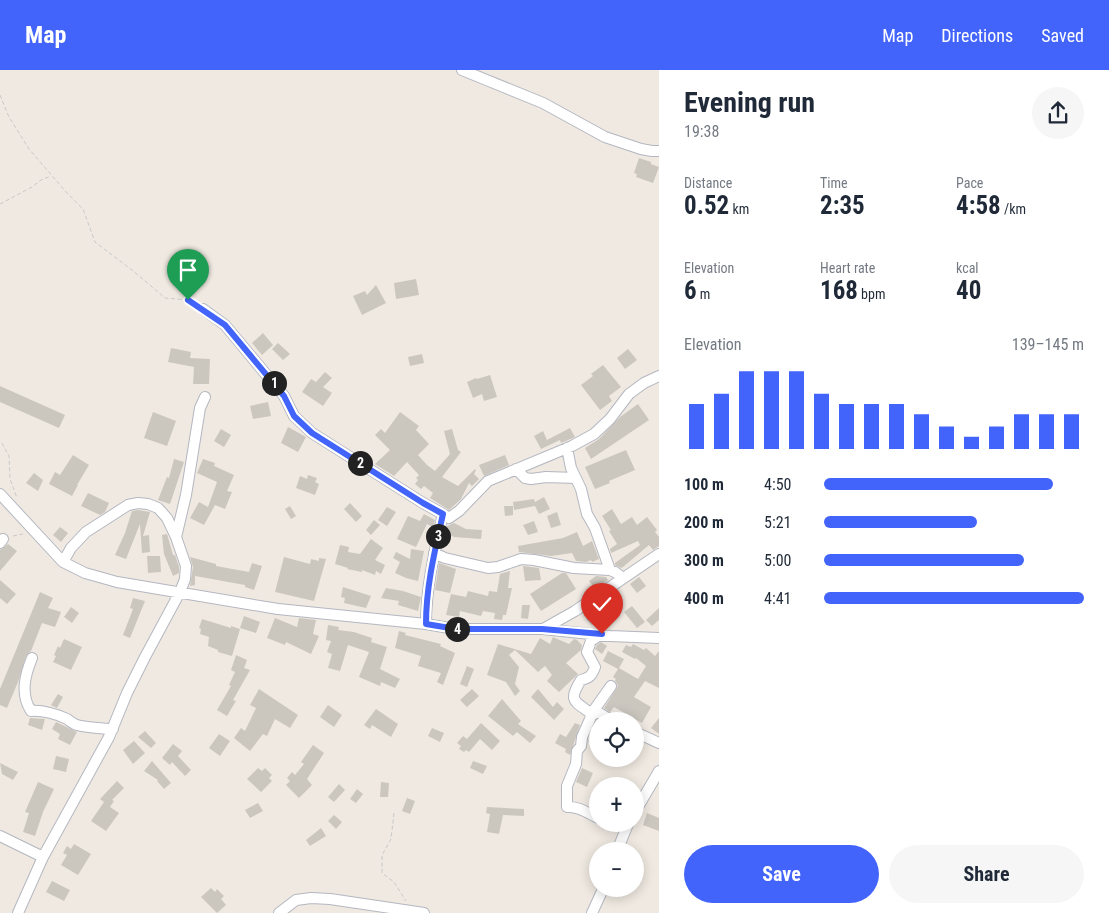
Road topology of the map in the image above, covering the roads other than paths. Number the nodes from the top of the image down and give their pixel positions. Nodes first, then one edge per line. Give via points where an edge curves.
1 (462, 70) edge
2 (659, 150) edge
3 (203, 309) road end
4 (659, 376) edge
5 (205, 396) dead end
6 (567, 448) junction
7 (516, 469) junction
8 (576, 478) junction
9 (0, 494) edge
10 (443, 514) junction
11 (176, 537) junction
12 (434, 552) junction
13 (659, 554) edge
14 (63, 562) junction
15 (610, 570) junction
16 (623, 578) junction
17 (180, 592) junction
18 (426, 624) junction
19 (542, 629) junction
20 (602, 634) junction
21 (659, 638) edge
22 (32, 658) dead end
23 (611, 686) dead end
24 (592, 712) edge
25 (595, 712) edge
26 (589, 725) edge
27 (113, 729) junction
28 (644, 736) edge
29 (659, 744) edge
30 (659, 771) edge
31 (644, 797) edge
32 (589, 814) edge
33 (0, 836) edge
34 (43, 857) junction
35 (599, 897) edge
36 (419, 912) edge
37 (18, 913) edge
38 (279, 913) edge
39 (592, 913) edge

1 - 2 street via 543,103 605,137 641,149
3 - 10 street via 225,325 284,396 294,416 312,433
4 - 6 street via 629,394 594,434
5 - 11 street
6 - 7 street
6 - 8 street
7 - 8 street via 531,479
7 - 10 street via 488,481 449,518
8 - 15 street
9 - 14 street
10 - 12 street
11 - 14 street via 158,508 138,503 128,505 86,532
11 - 17 street via 186,566 186,579
12 - 15 street via 445,558 488,568 521,559
12 - 18 street
13 - 16 street
14 - 17 street via 85,573 117,582
15 - 16 street
16 - 19 street
17 - 18 street via 278,609
17 - 27 street via 127,693
18 - 19 street via 456,629
19 - 20 street
20 - 21 street
20 - 24 street via 591,641 587,652 596,667 593,674 581,680 573,693 579,704
22 - 27 street via 24,693 32,711 66,718 75,725
23 - 25 street
26 - 32 street via 567,786 567,807
27 - 34 street
28 - 29 street
30 - 31 street
33 - 34 street
34 - 37 street
35 - 39 street
36 - 38 street via 312,898 296,900

